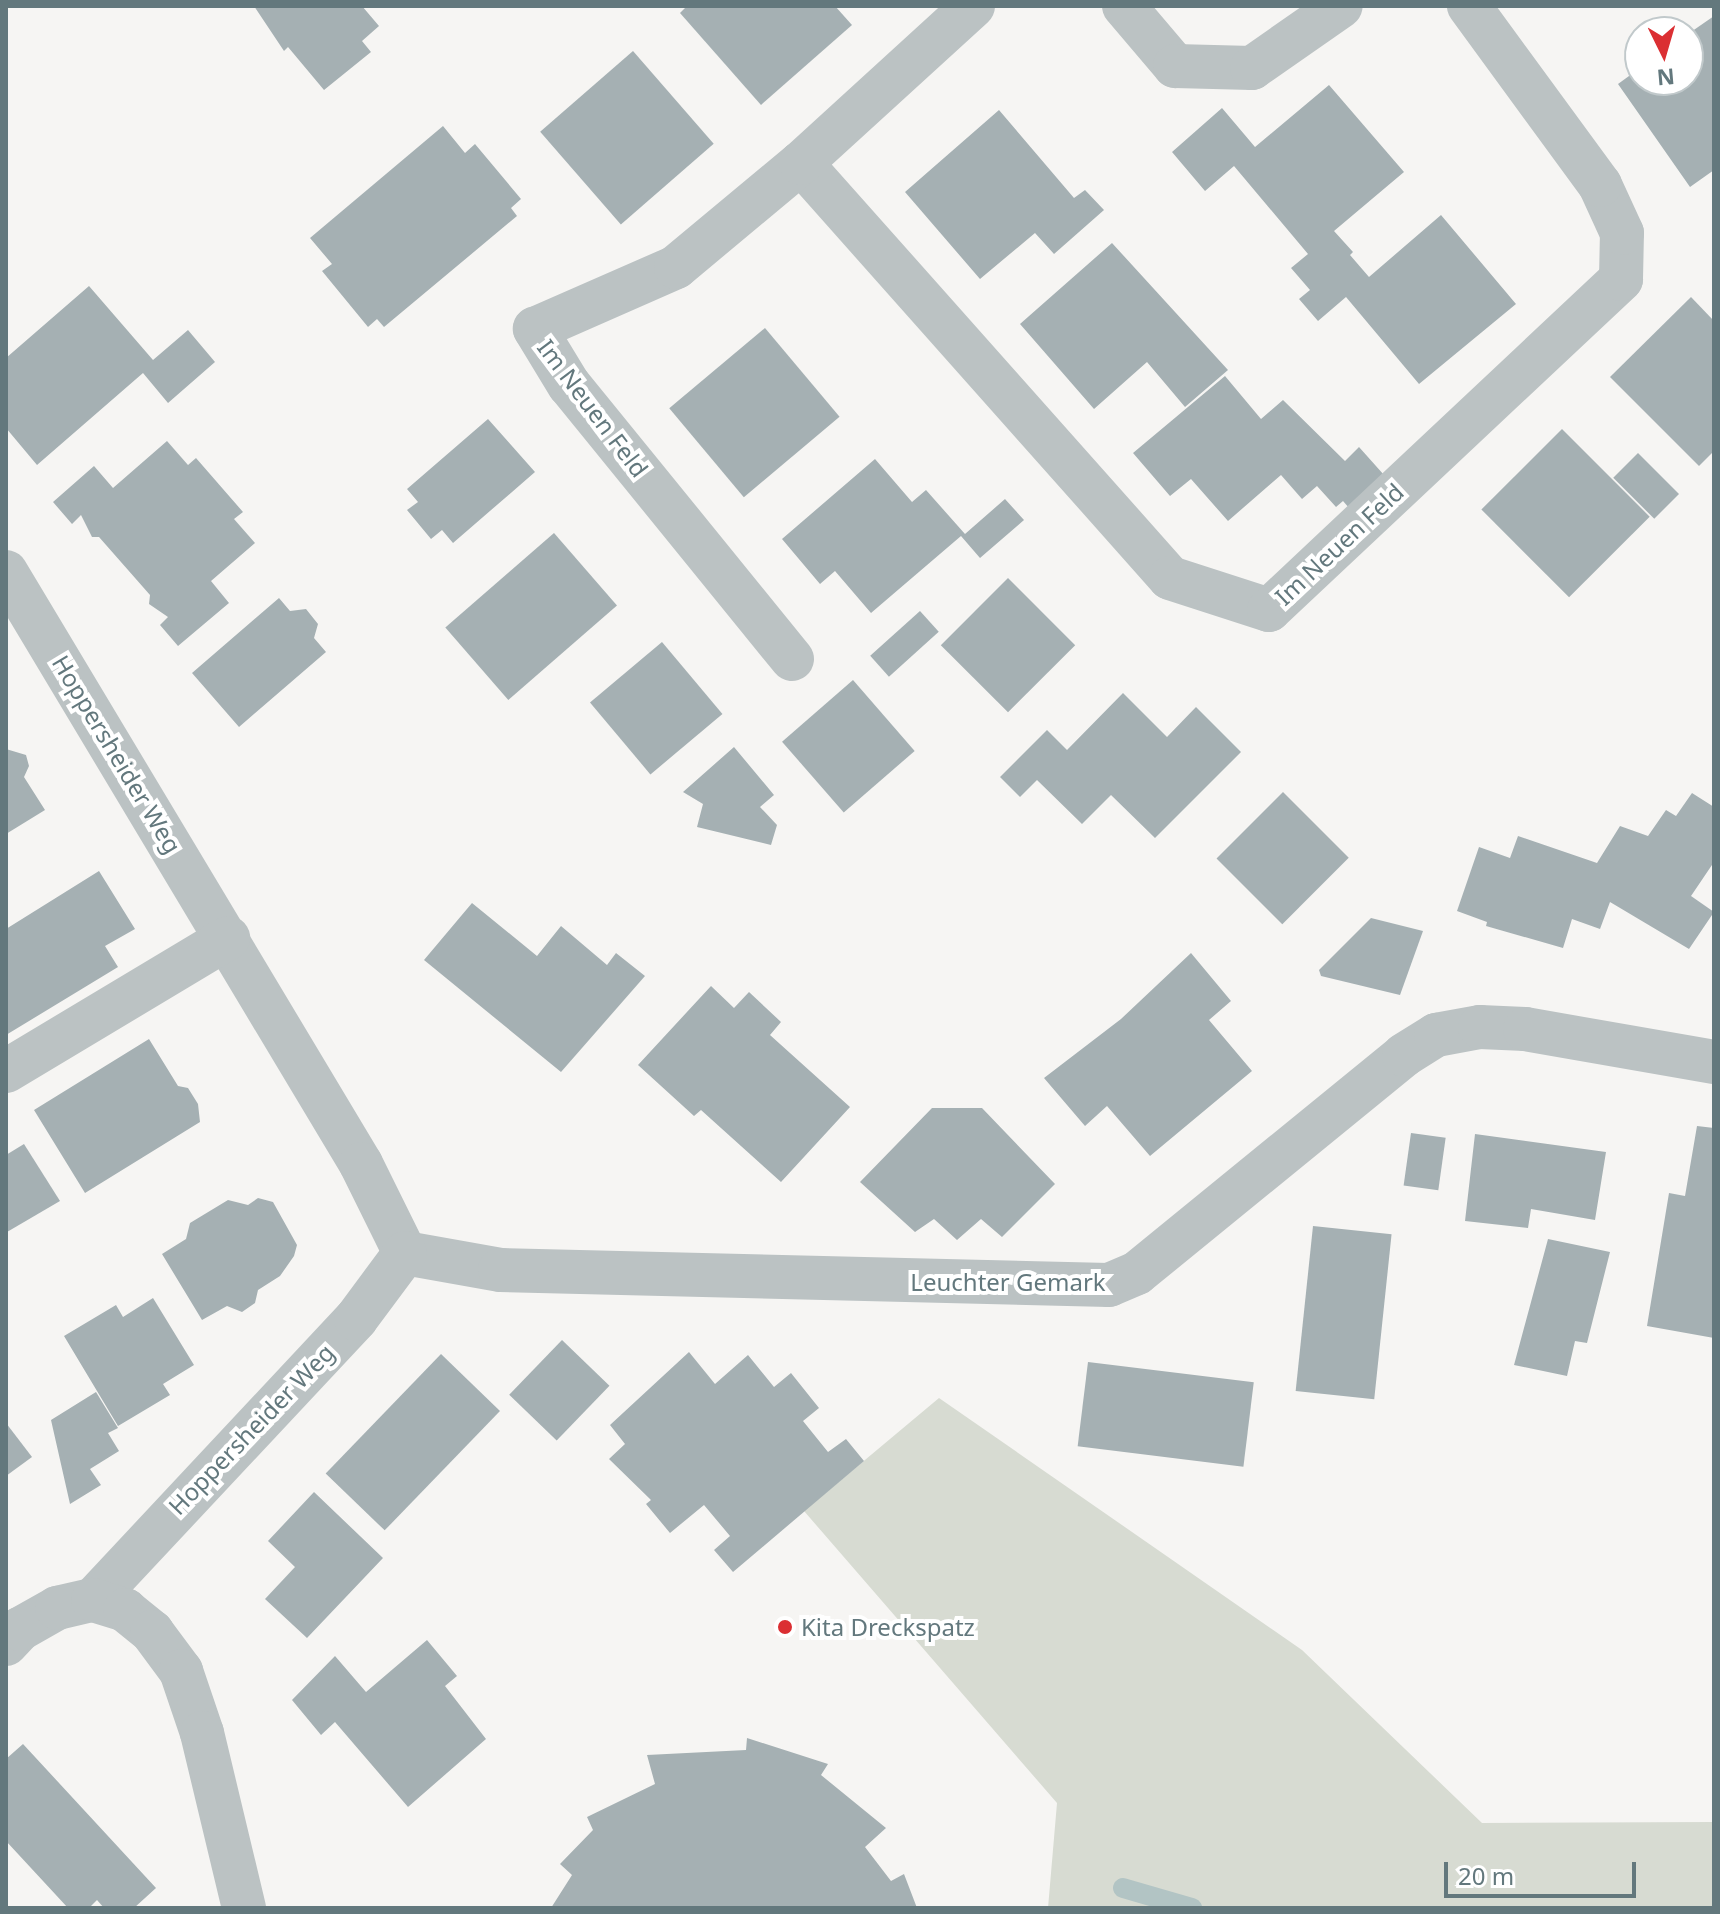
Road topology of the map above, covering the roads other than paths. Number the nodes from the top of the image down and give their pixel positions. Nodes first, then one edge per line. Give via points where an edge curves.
1 (973, 6) edge
2 (1124, 6) edge
3 (1341, 6) edge
4 (1469, 6) edge
5 (801, 163) junction
6 (6, 572) edge
7 (792, 659) dead end
8 (228, 938) junction
9 (1714, 1062) edge
10 (6, 1071) edge
11 (405, 1253) junction
12 (93, 1600) junction
13 (6, 1644) edge
14 (244, 1908) edge

1 - 5 street, Im Neuen Feld
2 - 3 street via 1175,66 1252,68
4 - 5 street, Im Neuen Feld via 1600,185 1622,233 1621,279 1269,610 1170,578
5 - 7 street, Im Neuen Feld via 676,267 535,329 569,385
6 - 8 street, Hoppersheider Weg
8 - 10 street
8 - 11 street, Hoppersheider Weg via 361,1164
9 - 11 street, Leuchter Gemark via 1525,1029 1480,1027 1436,1035 1404,1055 1137,1273 1109,1285 500,1270
11 - 12 street, Hoppersheider Weg via 356,1319
12 - 13 street via 57,1608 20,1629
12 - 14 street via 125,1610 152,1632 181,1671 202,1733

